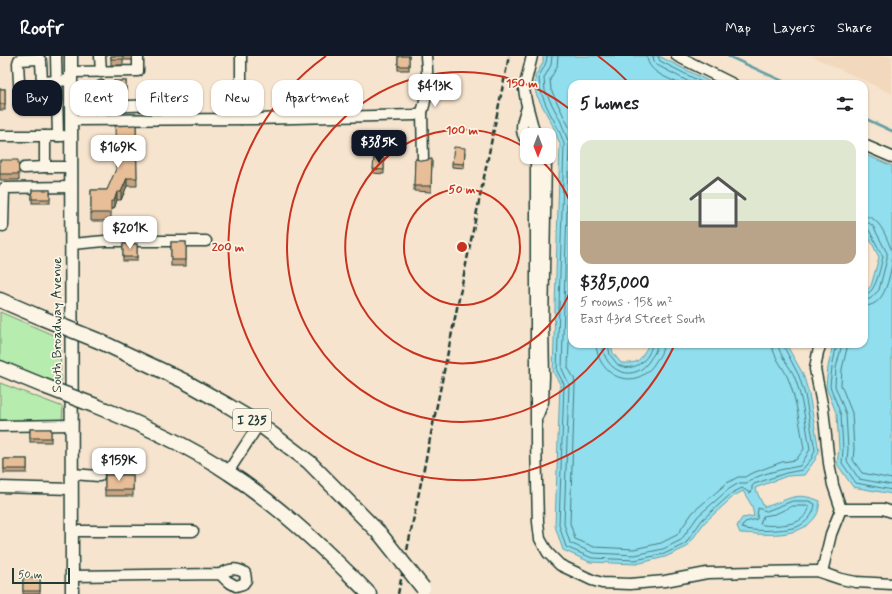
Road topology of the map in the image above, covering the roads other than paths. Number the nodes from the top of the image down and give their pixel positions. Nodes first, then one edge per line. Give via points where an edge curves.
1 (100, 56) edge
2 (138, 56) edge
3 (241, 56) edge
4 (426, 56) edge
5 (532, 56) edge
6 (677, 56) edge
7 (56, 58) edge
8 (71, 58) edge
9 (101, 72) junction
10 (71, 76) junction
11 (56, 80) edge
12 (59, 80) edge
13 (725, 80) edge
14 (42, 82) joint
15 (527, 107) junction
16 (422, 112) junction
17 (57, 116) edge
18 (100, 116) edge
19 (241, 119) junction
20 (72, 120) junction
21 (100, 120) junction
22 (532, 125) junction
23 (522, 128) edge
24 (533, 128) edge
25 (535, 128) edge
26 (0, 136) edge
27 (44, 136) junction
28 (58, 136) junction
29 (72, 136) junction
30 (868, 148) edge
31 (892, 157) edge
32 (423, 160) edge
33 (536, 164) edge
34 (546, 164) edge
35 (45, 167) junction
36 (72, 167) junction
37 (24, 168) dead end
38 (72, 187) junction
39 (3, 226) dead end
40 (206, 241) dead end
41 (72, 244) junction
42 (3, 301) edge
43 (820, 348) edge
44 (0, 368) edge
45 (0, 372) edge
46 (44, 386) junction
47 (536, 418) junction
48 (259, 424) junction
49 (72, 425) junction
50 (0, 426) edge
51 (228, 472) junction
52 (72, 474) junction
53 (99, 476) dead end
54 (0, 487) edge
55 (72, 489) junction
56 (841, 509) junction
57 (892, 512) edge
58 (72, 531) junction
59 (193, 531) dead end
60 (822, 572) junction
61 (220, 574) dead end
62 (72, 576) junction
63 (892, 584) edge
64 (425, 591) edge
65 (368, 593) edge
66 (72, 594) edge

1 - 9 street
2 - 9 street via 138,71
3 - 19 street
4 - 16 street via 427,89
5 - 15 street via 524,89
6 - 13 street
7 - 8 street
7 - 11 street
8 - 10 main road, South Broadway Avenue
9 - 10 street
10 - 12 street
10 - 20 main road, South Broadway Avenue
14 - 14 street via 39,59 19,60 22,104 44,101
15 - 22 street
15 - 23 street
16 - 19 street via 415,115 392,116
16 - 32 street
17 - 28 street
18 - 21 street
19 - 21 street
20 - 21 street
20 - 29 main road, South Broadway Avenue
22 - 24 street
22 - 25 street
26 - 27 street
27 - 28 street
27 - 35 street
28 - 29 street
29 - 36 main road, South Broadway Avenue
30 - 31 street
33 - 47 street
34 - 47 street via 544,383 543,402
35 - 36 street
35 - 37 street
36 - 38 main road, South Broadway Avenue
38 - 39 street via 4,188
38 - 41 main road, South Broadway Avenue
40 - 41 street via 104,241
41 - 49 main road, South Broadway Avenue
42 - 48 highway, I 235, bridge via 99,341 227,404
43 - 56 street via 816,369 829,463
44 - 46 highway
45 - 46 highway
46 - 51 highway, bridge via 145,427
47 - 60 street via 540,539 548,553 560,565 602,583 630,584 707,573
48 - 51 street
48 - 64 highway, I 235, bridge via 309,462 380,534
49 - 50 street
49 - 52 main road, South Broadway Avenue
51 - 65 highway via 264,497 320,545
52 - 53 street
52 - 55 main road, South Broadway Avenue
54 - 55 street
55 - 58 main road, South Broadway Avenue
56 - 57 street via 883,509
56 - 60 street via 831,534
58 - 59 street
58 - 62 main road, South Broadway Avenue
60 - 63 street via 856,582
61 - 62 street
62 - 66 main road, South Broadway Avenue

